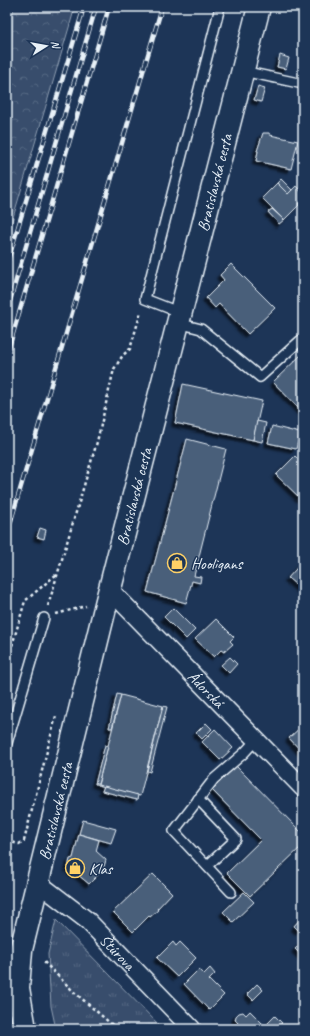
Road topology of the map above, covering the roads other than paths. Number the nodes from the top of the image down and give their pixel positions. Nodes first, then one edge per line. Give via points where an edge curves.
1 (220, 7) edge
2 (259, 7) edge
3 (243, 71) junction
4 (303, 84) edge
5 (180, 318) junction
6 (303, 338) edge
7 (108, 597) junction
8 (44, 618) road end
9 (256, 740) junction
10 (7, 743) edge
11 (303, 788) edge
12 (198, 799) junction
13 (207, 866) junction
14 (37, 882) junction
15 (231, 892) dead end
16 (13, 994) edge
17 (25, 1029) edge
18 (192, 1029) edge

1 - 5 lane via 145,299
2 - 3 street, Bratislavská cesta
3 - 4 lane
3 - 5 street, Bratislavská cesta
5 - 6 lane via 201,329 260,377
5 - 7 street, Bratislavská cesta
7 - 9 street, Ádorská
7 - 14 street, Bratislavská cesta
8 - 10 lane
9 - 11 street, Ádorská
9 - 12 lane via 214,779
12 - 13 lane via 174,831
12 - 13 lane via 236,839
13 - 15 lane
14 - 16 street, Bratislavská cesta
14 - 18 street, Štúrova via 88,921
16 - 17 street, Bratislavská cesta

